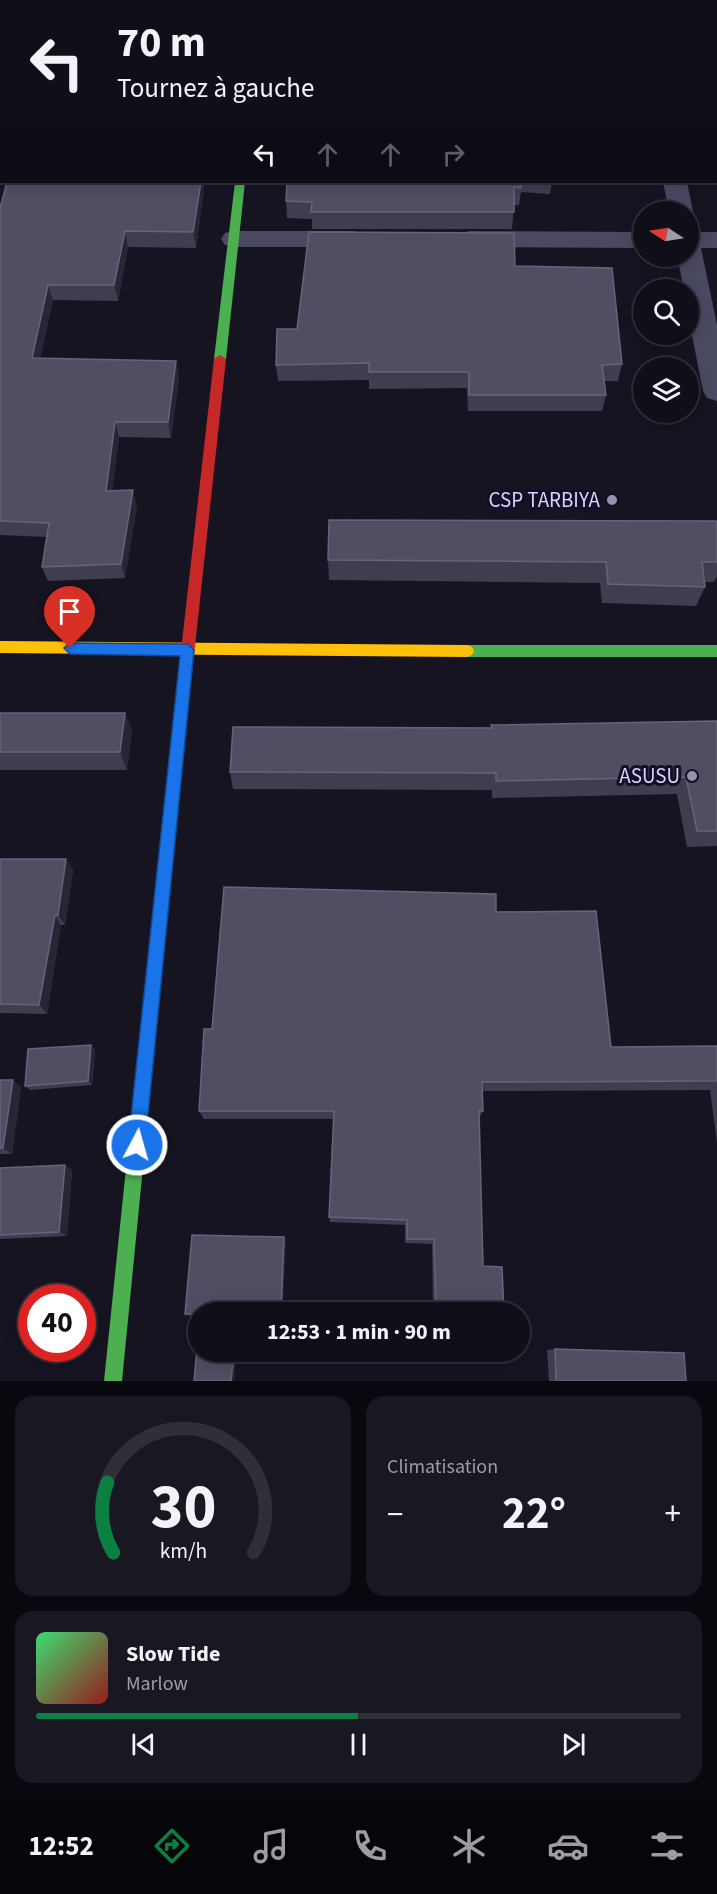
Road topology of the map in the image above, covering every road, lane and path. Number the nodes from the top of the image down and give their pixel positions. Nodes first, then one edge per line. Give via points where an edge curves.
1 (240, 183) edge
2 (675, 183) edge
3 (679, 201) edge
4 (234, 239) junction
5 (375, 239) edge
6 (445, 239) edge
7 (633, 240) edge
8 (699, 240) edge
9 (717, 240) edge
10 (692, 267) edge
11 (717, 391) edge
12 (0, 647) edge
13 (188, 650) junction
14 (717, 651) edge
15 (113, 1381) edge

1 - 4 street
2 - 3 street
4 - 5 street
4 - 13 street
6 - 7 street
8 - 9 street
10 - 11 street
12 - 13 street
13 - 14 street
13 - 15 street

